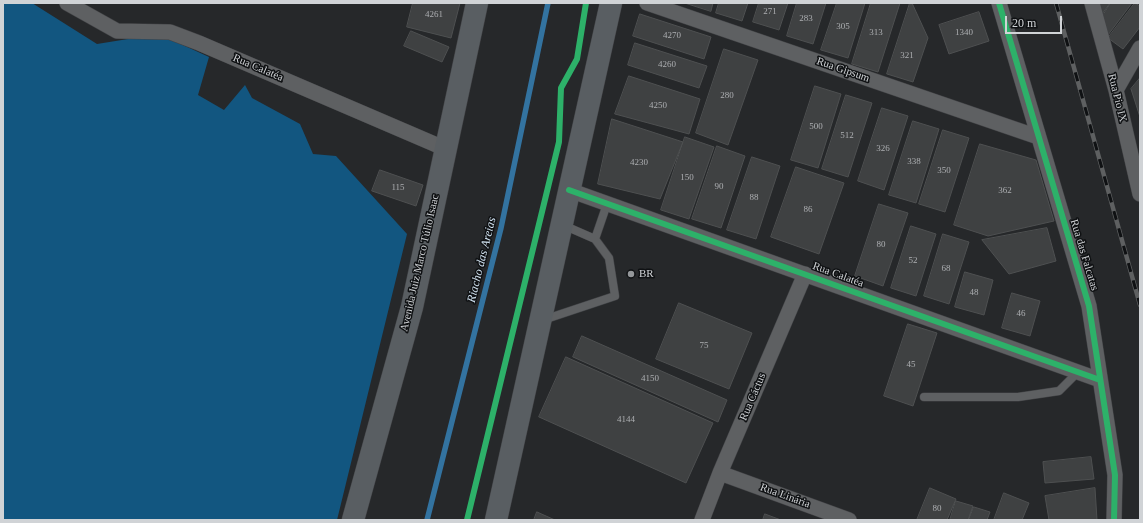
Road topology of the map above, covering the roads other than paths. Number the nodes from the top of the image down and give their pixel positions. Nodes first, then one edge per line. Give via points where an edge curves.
1 (67, 3) edge
2 (478, 3) edge
3 (611, 3) edge
4 (647, 3) edge
5 (999, 3) edge
6 (1092, 3) edge
7 (1140, 48) edge
8 (1116, 90) junction
9 (1038, 137) junction
10 (446, 149) junction
11 (569, 190) junction
12 (1140, 194) edge
13 (607, 204) junction
14 (561, 224) junction
15 (595, 239) junction
16 (805, 274) junction
17 (540, 321) junction
18 (1078, 372) junction
19 (1100, 380) junction
20 (924, 397) dead end
21 (720, 473) junction
22 (352, 520) edge
23 (496, 520) edge
24 (702, 520) edge
25 (849, 520) edge
26 (1114, 520) edge

1 - 10 street, Rua Calatéa via 117,31 170,32 199,43
2 - 10 main road, Avenida Juiz Marco Túlio Isaac
3 - 11 main road
4 - 9 street, Rua Gipsum
5 - 9 street, Rua das Falcatas
6 - 8 street, Rua Pio IX
7 - 8 street
8 - 12 street, Rua Pio IX
9 - 19 street, Rua das Falcatas via 1089,306
10 - 22 main road, Avenida Juiz Marco Túlio Isaac via 412,307
11 - 13 street, Rua Calatéa
11 - 14 main road
13 - 15 lane
13 - 16 street, Rua Calatéa
14 - 15 lane
14 - 17 main road
15 - 17 lane via 609,258 615,296
16 - 18 street, Rua Calatéa
16 - 21 street, Rua Cáctus
17 - 23 main road
18 - 19 street, Rua Calatéa
18 - 20 lane via 1059,392 1018,397
19 - 26 street, Rua das Falcatas via 1116,475
21 - 24 street, Rua Cáctus
21 - 25 street, Rua Linária

